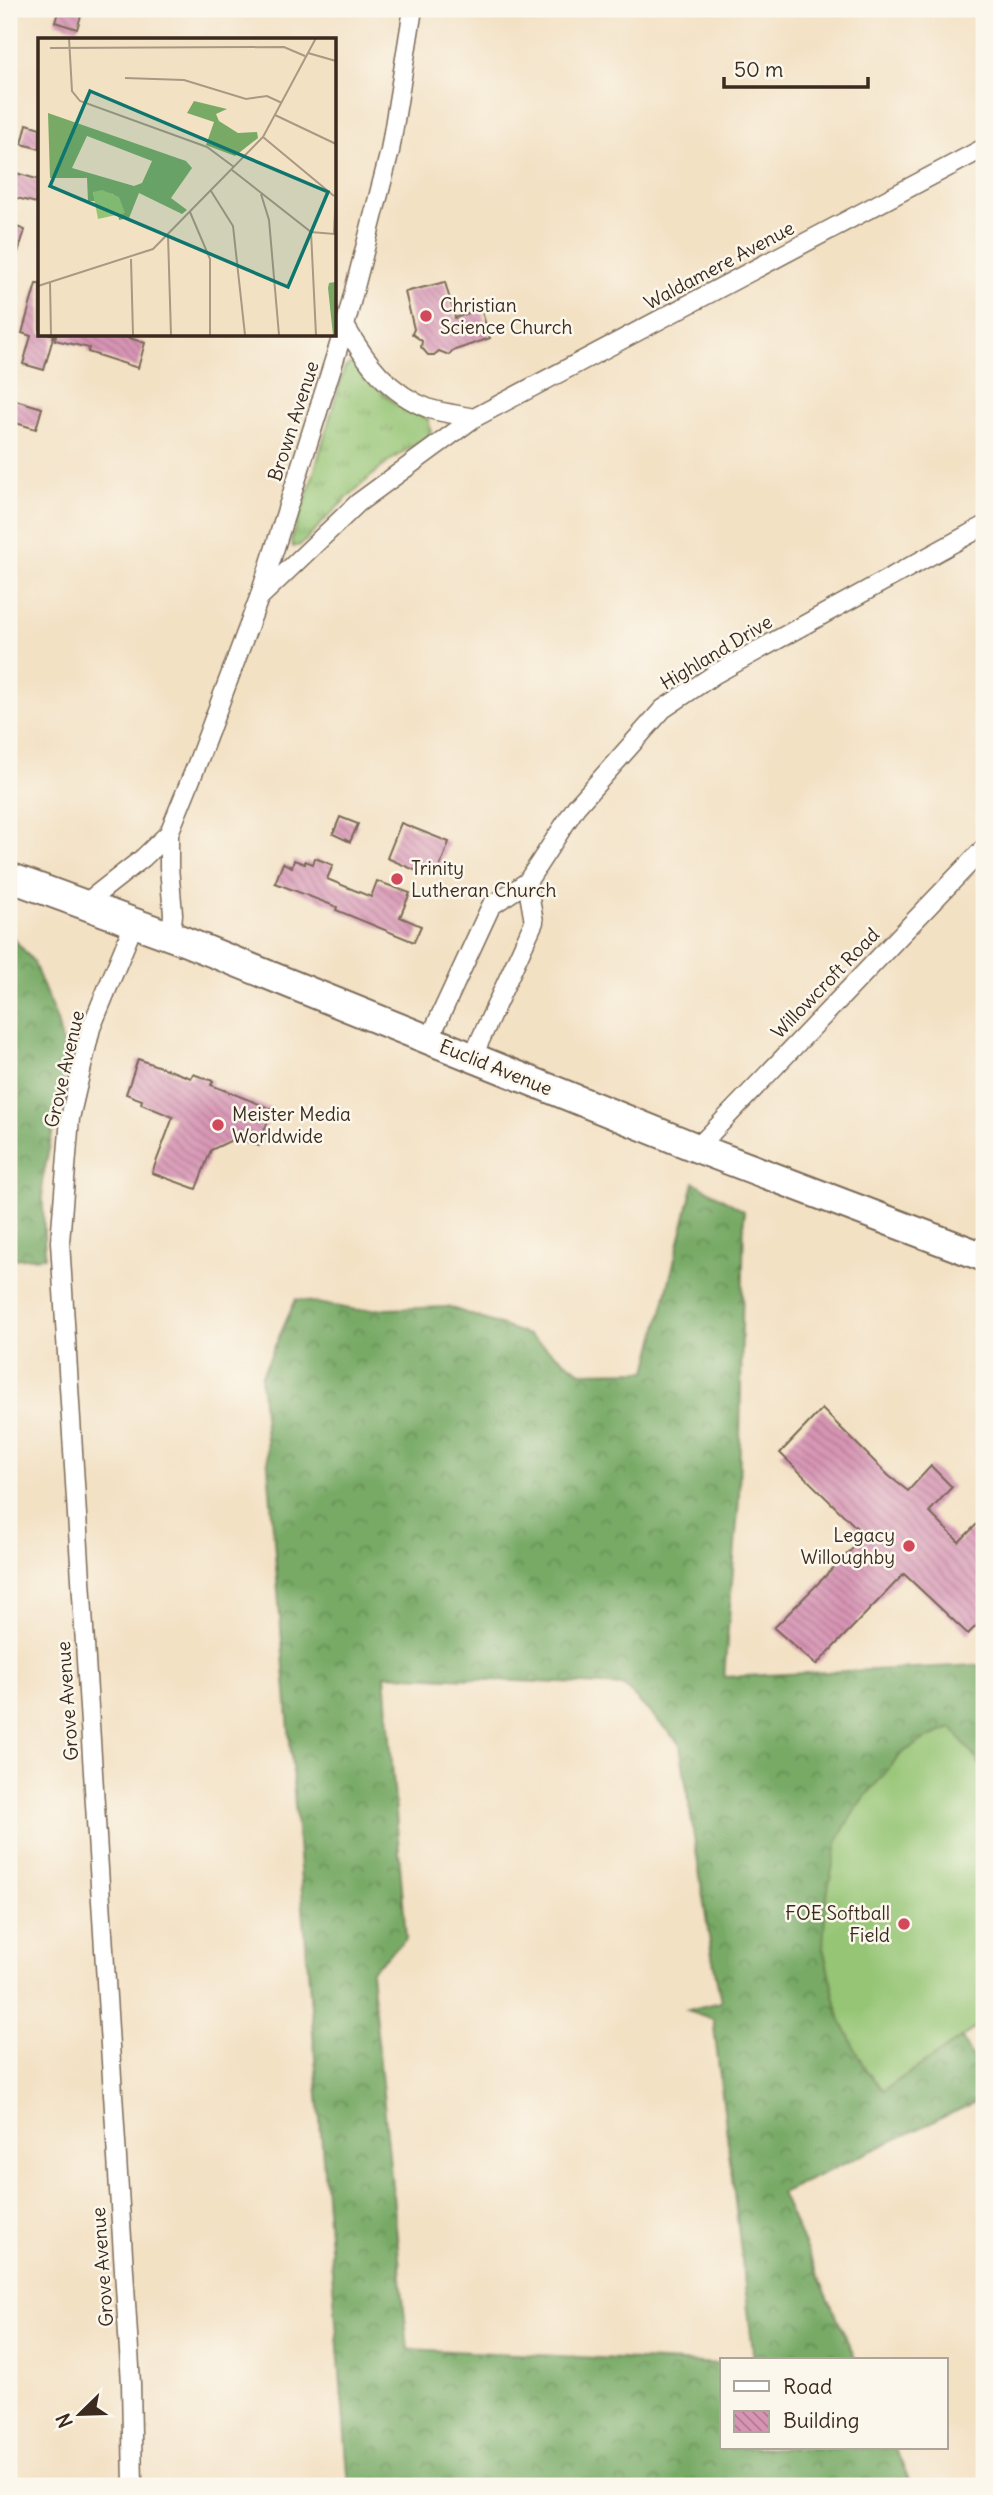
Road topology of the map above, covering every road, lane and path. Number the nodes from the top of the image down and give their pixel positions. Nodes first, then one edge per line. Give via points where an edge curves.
1 (413, 9) edge
2 (984, 148) edge
3 (345, 327) junction
4 (474, 418) junction
5 (984, 526) edge
6 (259, 598) junction
7 (169, 833) junction
8 (984, 848) edge
9 (9, 877) edge
10 (527, 882) junction
11 (83, 905) junction
12 (134, 925) junction
13 (171, 937) junction
14 (429, 1040) junction
15 (472, 1058) junction
16 (696, 1148) junction
17 (984, 1257) edge
18 (133, 2486) edge

1 - 3 street, Brown Avenue via 390,150
2 - 4 street, Waldamere Avenue
3 - 4 street via 388,386 429,408
3 - 6 street, Brown Avenue
4 - 6 street, Waldamere Avenue via 358,503
5 - 10 street, Highland Drive via 715,674 663,709 576,807
6 - 7 street, Brown Avenue
7 - 11 street, Brown Avenue
7 - 13 street, Brown Avenue
8 - 16 street, Willowcroft Road
9 - 11 main road, Euclid Avenue
10 - 14 street, Highland Drive via 491,906
10 - 15 street via 534,922
11 - 12 main road, Euclid Avenue
12 - 13 main road, Euclid Avenue
12 - 18 street, Grove Avenue via 91,1028 73,1105 60,1242 131,2383
13 - 14 main road, Euclid Avenue
14 - 15 main road, Euclid Avenue
15 - 16 main road, Euclid Avenue
16 - 17 main road, Euclid Avenue

